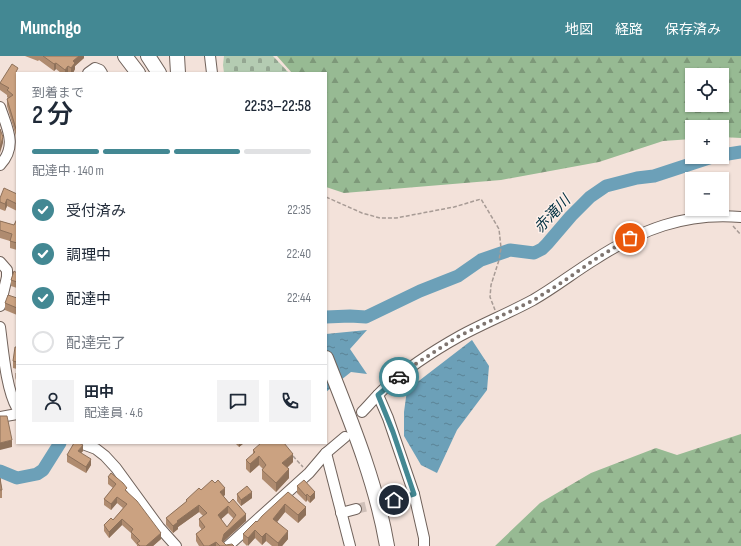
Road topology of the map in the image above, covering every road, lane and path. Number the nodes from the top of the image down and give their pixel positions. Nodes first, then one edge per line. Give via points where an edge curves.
1 (125, 56) edge
2 (148, 56) edge
3 (177, 56) edge
4 (210, 56) edge
5 (89, 72) edge
6 (101, 72) edge
7 (137, 72) edge
8 (157, 72) edge
9 (178, 72) edge
10 (212, 72) edge
11 (0, 107) edge
12 (14, 141) edge
13 (0, 165) edge
14 (327, 197) edge
15 (741, 210) edge
16 (729, 215) edge
17 (699, 216) edge
18 (727, 216) edge
19 (741, 217) edge
20 (0, 262) edge
21 (0, 306) edge
22 (497, 318) junction
23 (0, 327) edge
24 (327, 360) edge
25 (378, 395) junction
26 (16, 406) edge
27 (362, 412) dead end
28 (16, 414) edge
29 (0, 417) edge
30 (345, 437) dead end
31 (83, 444) edge
32 (288, 451) edge
33 (326, 453) junction
34 (309, 473) junction
35 (414, 494) junction
36 (394, 500) tunnel mouth
37 (356, 509) tunnel mouth
38 (341, 513) junction
39 (176, 546) edge
40 (228, 546) edge
41 (350, 546) edge
42 (387, 546) edge
43 (424, 546) edge

1 - 7 highway
2 - 8 highway
3 - 9 highway
4 - 10 street
5 - 6 street via 95,68
11 - 12 street
12 - 13 street via 6,159
14 - 22 path via 380,218 396,218 454,208 481,199 499,229 501,248 490,297
15 - 16 street
17 - 22 street via 669,223 630,238 534,300
18 - 19 street
20 - 21 street via 7,270 7,277
22 - 25 street via 459,336 420,361
23 - 26 street via 12,396
24 - 42 highway via 358,438 382,517
25 - 27 street
25 - 35 street
28 - 29 street
30 - 33 street
31 - 39 street via 96,449 116,468
32 - 34 path
33 - 34 street
33 - 38 street
34 - 40 street
35 - 36 street
35 - 43 street
37 - 38 street
38 - 41 street

